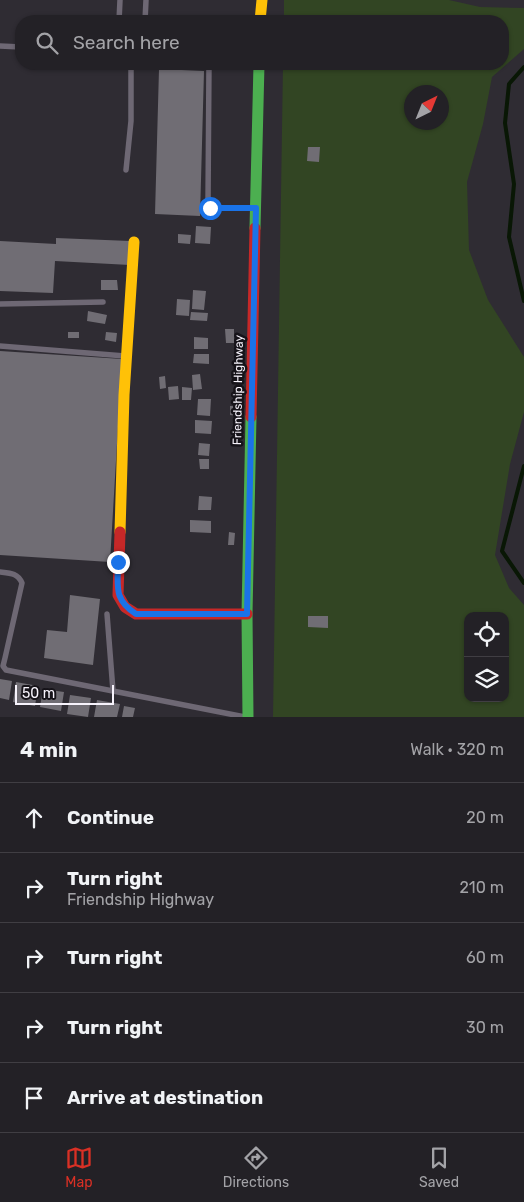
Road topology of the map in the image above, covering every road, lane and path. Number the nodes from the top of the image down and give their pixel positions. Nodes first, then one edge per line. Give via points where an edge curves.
1 (120, 0) edge
2 (146, 0) edge
3 (262, 0) edge
4 (119, 15) edge
5 (145, 15) edge
6 (261, 15) edge
7 (0, 46) edge
8 (15, 47) edge
9 (131, 70) edge
10 (210, 70) edge
11 (259, 70) edge
12 (126, 170) dead end
13 (256, 208) junction
14 (134, 242) dead end
15 (103, 302) dead end
16 (0, 304) edge
17 (0, 346) edge
18 (126, 356) junction
19 (0, 572) edge
20 (107, 614) dead end
21 (247, 614) junction
22 (113, 691) junction
23 (248, 717) edge

1 - 4 lane
2 - 5 lane
3 - 6 main road
7 - 8 lane
9 - 12 lane via 131,121
10 - 13 lane via 210,208
11 - 13 main road, Friendship Highway
13 - 21 main road, Friendship Highway
14 - 18 main road
15 - 16 lane
17 - 18 lane
18 - 21 main road via 118,595 125,607 136,614
19 - 22 lane via 13,573 22,583 3,666 6,670
20 - 22 lane
21 - 23 main road, Friendship Highway
22 - 23 lane

